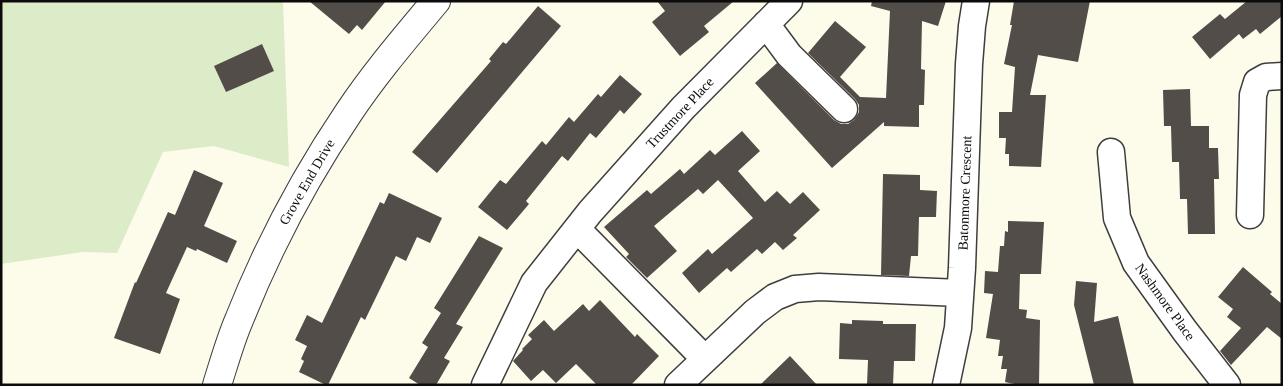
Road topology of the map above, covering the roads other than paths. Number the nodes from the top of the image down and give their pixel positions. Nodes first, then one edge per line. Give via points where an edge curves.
1 (436, 1) edge
2 (788, 1) edge
3 (976, 1) edge
4 (766, 24) junction
5 (1282, 76) edge
6 (844, 110) dead end
7 (1111, 152) dead end
8 (1250, 215) dead end
9 (576, 229) junction
10 (960, 293) junction
11 (705, 359) junction
12 (217, 385) edge
13 (485, 385) edge
14 (678, 385) edge
15 (946, 385) edge
16 (1228, 385) edge

1 - 12 street, Grove End Drive via 349,112 301,190 257,276
2 - 4 street, Trustmore Place
3 - 10 street, Batonmore Crescent via 969,64
4 - 6 street via 789,54
4 - 9 street, Trustmore Place via 683,108
5 - 8 street via 1266,77 1257,82 1253,95
7 - 16 street, Nashmore Place via 1117,218 1136,263
9 - 11 street
9 - 13 street, Trustmore Place via 534,283
10 - 11 street via 819,287 795,289 774,297
10 - 15 street, Batonmore Crescent via 958,328
11 - 14 street

